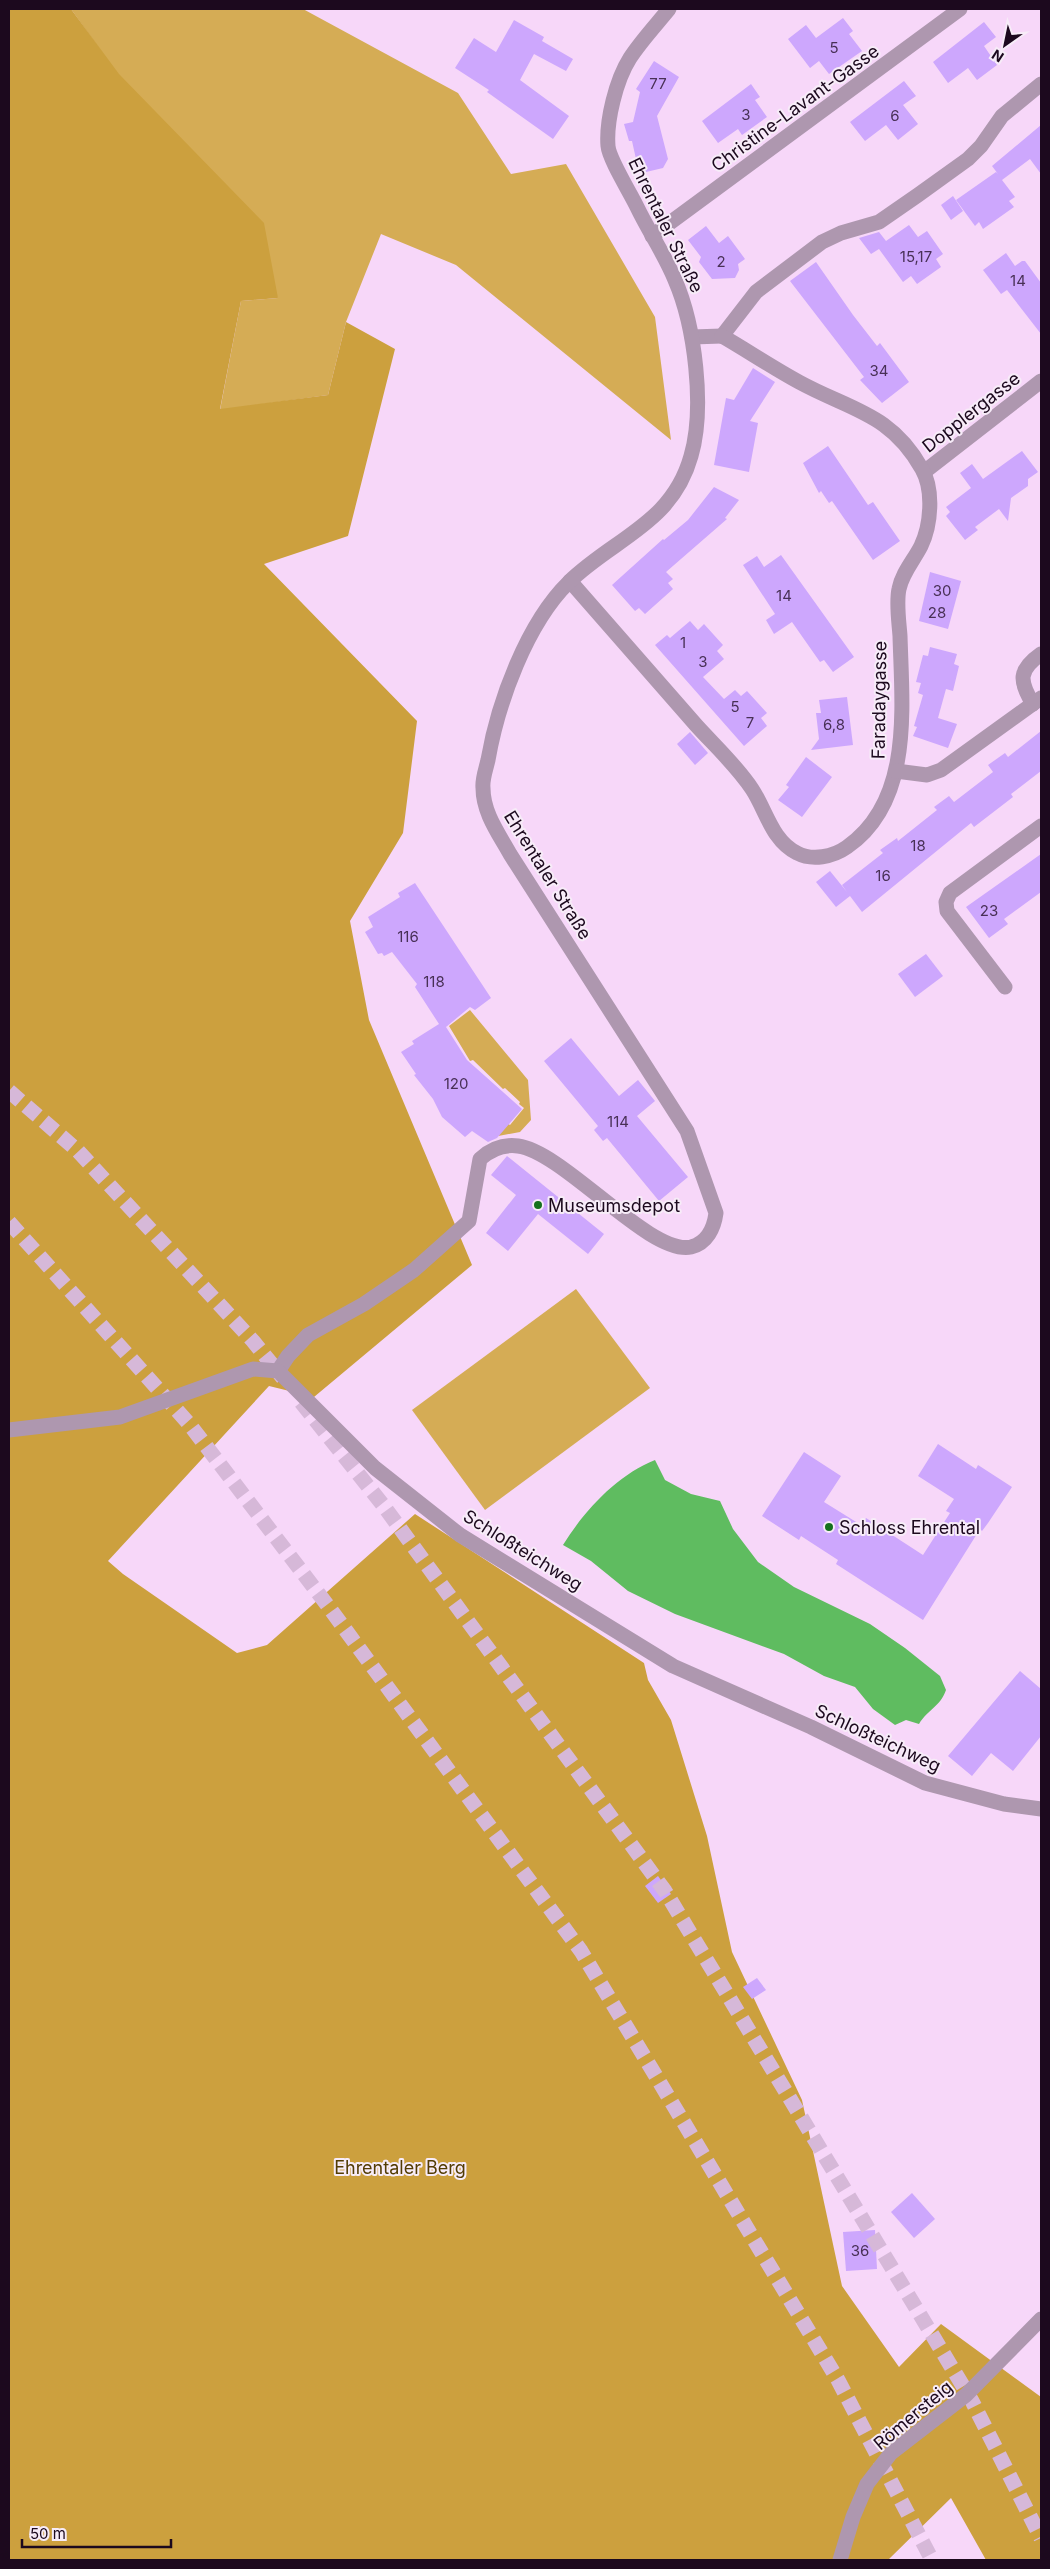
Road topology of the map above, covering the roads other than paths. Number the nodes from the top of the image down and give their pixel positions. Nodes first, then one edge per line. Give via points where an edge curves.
1 (669, 9) edge
2 (960, 9) edge
3 (1041, 84) edge
4 (652, 236) junction
5 (722, 336) junction
6 (692, 337) junction
7 (1041, 381) edge
8 (924, 472) junction
9 (570, 581) junction
10 (1041, 654) edge
11 (1037, 701) edge
12 (896, 771) junction
13 (1041, 826) edge
14 (1005, 986) dead end
15 (278, 1371) junction
16 (9, 1430) edge
17 (1041, 1808) edge
18 (1041, 2319) edge
19 (840, 2560) edge

1 - 4 street, Ehrentaler Straße via 629,59 613,100 608,148
2 - 4 street, Christine-Lavant-Gasse
3 - 5 street via 1002,116 968,159 879,222 822,242 756,292
4 - 6 street, Ehrentaler Straße via 675,278
5 - 6 street
5 - 8 street, Faradaygasse via 799,382 874,416 893,430 910,449
6 - 9 street, Ehrentaler Straße via 697,398 694,444 686,477 644,526
7 - 8 street, Dopplergasse
8 - 12 street, Faradaygasse via 929,513 924,537 899,589 901,671
9 - 12 street, Faradaygasse via 752,788 777,836 797,854 821,857 840,852 862,837 888,799
9 - 15 street, Ehrentaler Straße via 552,602 527,644 502,699 494,723 482,788 486,811 687,1132 716,1213 709,1235 690,1248 672,1245 627,1218 538,1154 518,1146 493,1148 480,1159 470,1221 414,1270 364,1304 308,1335
10 - 11 street via 1029,662 1022,679 1023,688
11 - 12 street via 941,770 926,775
13 - 14 street via 950,894 946,902 947,911
15 - 16 street via 253,1369 120,1417
15 - 17 street, Schloßteichweg via 375,1468 460,1534 673,1666 811,1727 924,1783 1004,1804
18 - 19 street, Römersteig via 966,2395 891,2453 867,2484

